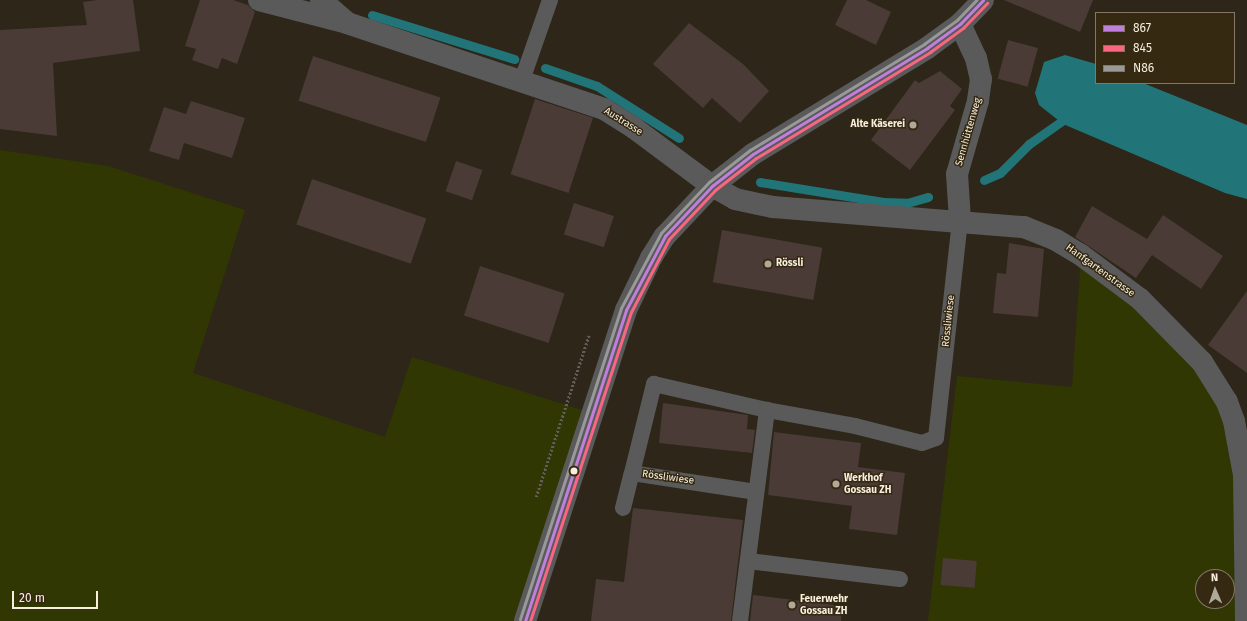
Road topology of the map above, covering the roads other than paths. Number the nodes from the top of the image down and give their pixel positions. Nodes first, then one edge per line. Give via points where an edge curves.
1 (259, 0) edge
2 (321, 0) edge
3 (550, 0) edge
4 (983, 0) edge
5 (347, 23) junction
6 (960, 24) junction
7 (522, 80) junction
8 (712, 186) junction
9 (960, 220) junction
10 (767, 410) junction
11 (632, 473) junction
12 (756, 492) junction
13 (624, 508) dead end
14 (748, 561) junction
15 (900, 579) dead end
16 (525, 621) edge
17 (740, 621) edge
18 (1246, 621) edge

1 - 5 street
2 - 5 street, Austrasse
3 - 7 lane
4 - 6 street
5 - 7 street, Austrasse
6 - 8 street via 927,48 753,154
6 - 9 street, Sennhüttenweg via 976,58 981,79 978,101 957,174
7 - 8 street, Austrasse via 588,102 618,116
8 - 9 street, Hanfgartenstrasse via 735,198 773,207
8 - 16 street via 665,236 634,292
9 - 10 lane, Rössliwiese via 937,433 934,440 918,442 855,426
9 - 18 street, Hanfgartenstrasse via 1024,227 1081,254 1166,323 1211,373 1227,402 1242,456
10 - 11 lane, Rössliwiese via 654,384
10 - 12 lane
11 - 12 lane, Rössliwiese
11 - 13 lane
12 - 14 lane
14 - 15 lane
14 - 17 lane

